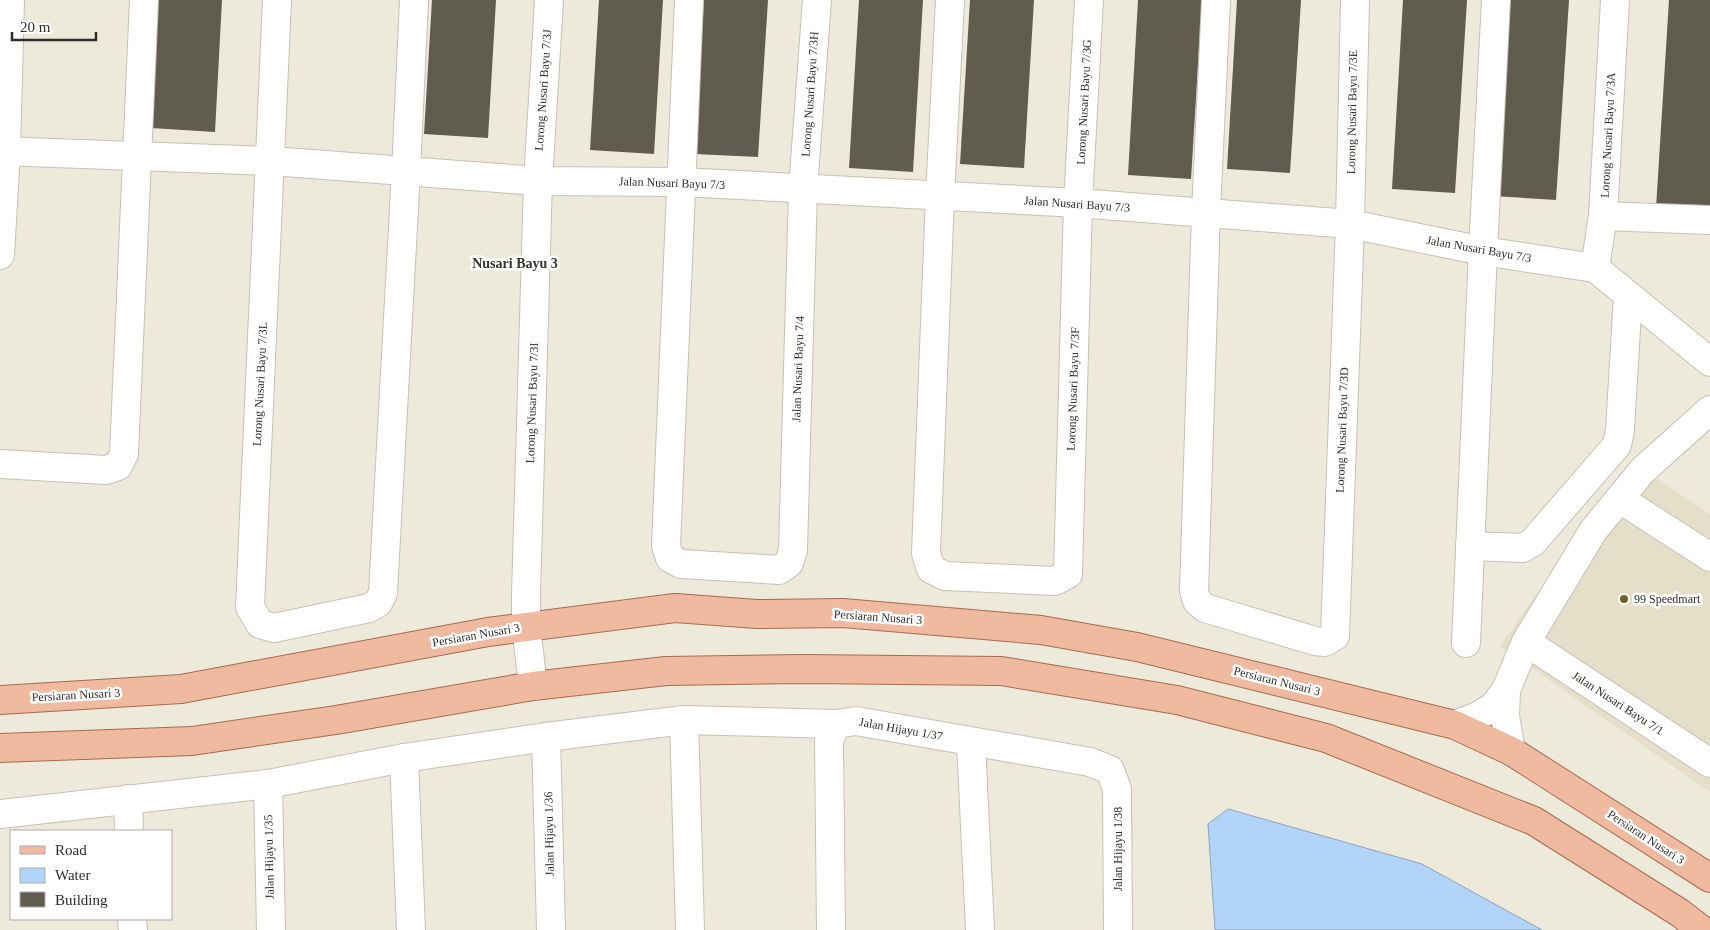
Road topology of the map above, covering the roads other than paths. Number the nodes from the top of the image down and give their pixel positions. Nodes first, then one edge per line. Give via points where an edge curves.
1 (10, 0) edge
2 (144, 0) edge
3 (277, 0) edge
4 (414, 0) edge
5 (549, 0) edge
6 (689, 0) edge
7 (817, 0) edge
8 (950, 0) edge
9 (1089, 0) edge
10 (1216, 0) edge
11 (1355, 0) edge
12 (1496, 0) edge
13 (1615, 0) edge
14 (3, 151) edge
15 (137, 156) junction
16 (271, 161) junction
17 (406, 172) junction
18 (538, 181) junction
19 (682, 182) junction
20 (803, 189) junction
21 (940, 196) junction
22 (1078, 203) junction
23 (1206, 212) junction
24 (1604, 216) junction
25 (1710, 220) edge
26 (1350, 224) junction
27 (1483, 251) junction
28 (0, 255) edge
29 (1595, 268) junction
30 (1628, 295) junction
31 (1710, 362) edge
32 (1710, 410) edge
33 (0, 464) edge
34 (1620, 499) junction
35 (1470, 546) junction
36 (1710, 557) edge
37 (526, 626) junction
38 (1526, 642) junction
39 (1466, 643) dead end
40 (533, 686) junction
41 (1506, 690) junction
42 (0, 700) edge
43 (684, 720) junction
44 (836, 724) junction
45 (1455, 725) junction
46 (546, 737) junction
47 (971, 742) junction
48 (0, 748) edge
49 (1511, 751) junction
50 (404, 758) junction
51 (1710, 763) edge
52 (1110, 770) joint
53 (268, 784) junction
54 (128, 799) junction
55 (0, 814) edge
56 (129, 830) edge
57 (1710, 878) edge
58 (271, 930) edge
59 (411, 930) edge
60 (551, 930) edge
61 (690, 930) edge
62 (831, 930) edge
63 (980, 930) edge
64 (1118, 930) edge
65 (1702, 930) edge

1 - 14 street
2 - 15 street
3 - 16 street
4 - 17 street
5 - 18 street, Lorong Nusari Bayu 7/3J
6 - 19 street
7 - 20 street, Lorong Nusari Bayu 7/3H
8 - 21 street
9 - 22 street, Lorong Nusari Bayu 7/3G
10 - 23 street
11 - 26 street, Lorong Nusari Bayu 7/3E
12 - 27 street
13 - 24 street, Lorong Nusari Bayu 7/3A
14 - 15 street, Jalan Nusari Bayu 7/3
14 - 28 street
15 - 16 street, Jalan Nusari Bayu 7/3
15 - 33 street via 124,454 118,466 106,470
16 - 17 street, Jalan Nusari Bayu 7/3
16 - 17 street, Lorong Nusari Bayu 7/3L via 250,607 260,624 274,628 369,608 378,603 382,593
17 - 18 street, Jalan Nusari Bayu 7/3
18 - 19 street, Jalan Nusari Bayu 7/3
18 - 37 street, Lorong Nusari Bayu 7/3I
19 - 20 street, Jalan Nusari Bayu 7/3
19 - 20 street, Jalan Nusari Bayu 7/4 via 666,546 670,558 682,564 779,570 789,563 793,550
20 - 21 street, Jalan Nusari Bayu 7/3
21 - 22 street, Jalan Nusari Bayu 7/3
21 - 22 street, Lorong Nusari Bayu 7/3F via 926,553 931,569 945,576 1055,581 1068,574
22 - 23 street, Jalan Nusari Bayu 7/3
23 - 26 street, Jalan Nusari Bayu 7/3
23 - 26 street, Lorong Nusari Bayu 7/3D via 1194,591 1197,601 1205,608 1326,642 1335,636
24 - 25 street
24 - 29 street, Lorong Nusari Bayu 7/3A
26 - 27 street, Jalan Nusari Bayu 7/3
27 - 29 street, Jalan Nusari Bayu 7/3
27 - 35 street
29 - 30 street
30 - 31 street
30 - 35 street via 1617,445 1532,542 1523,548
32 - 34 street via 1642,471
34 - 36 street
34 - 38 street via 1593,531
35 - 39 street
37 - 40 street, Lorong Nusari Bayu 7/3I
37 - 42 main road, Persiaran Nusari 3 via 181,689
37 - 45 main road, Persiaran Nusari 3 via 675,608 757,614 843,614 1041,630 1137,647
38 - 41 street
38 - 51 street, Jalan Nusari Bayu 7/1
40 - 48 main road via 192,741
40 - 65 main road via 666,671 1001,671 1177,700 1326,738 1534,821
41 - 45 street via 1494,706
41 - 49 street via 1505,716
43 - 44 street, Jalan Hijayu 1/37
43 - 46 street, Jalan Hijayu 1/37
43 - 61 street
44 - 47 street, Jalan Hijayu 1/37 via 856,721
44 - 62 street via 829,740
45 - 49 main road, Persiaran Nusari 3
46 - 50 street, Jalan Hijayu 1/37
46 - 60 street, Jalan Hijayu 1/36
47 - 52 street, Jalan Hijayu 1/37 via 1090,762
47 - 63 street
49 - 57 main road, Persiaran Nusari 3
50 - 53 street, Jalan Hijayu 1/37
50 - 59 street
52 - 64 street, Jalan Hijayu 1/38 via 1117,789
53 - 54 street, Jalan Hijayu 1/37
53 - 58 street, Jalan Hijayu 1/35
54 - 55 street, Jalan Hijayu 1/37
54 - 56 street

